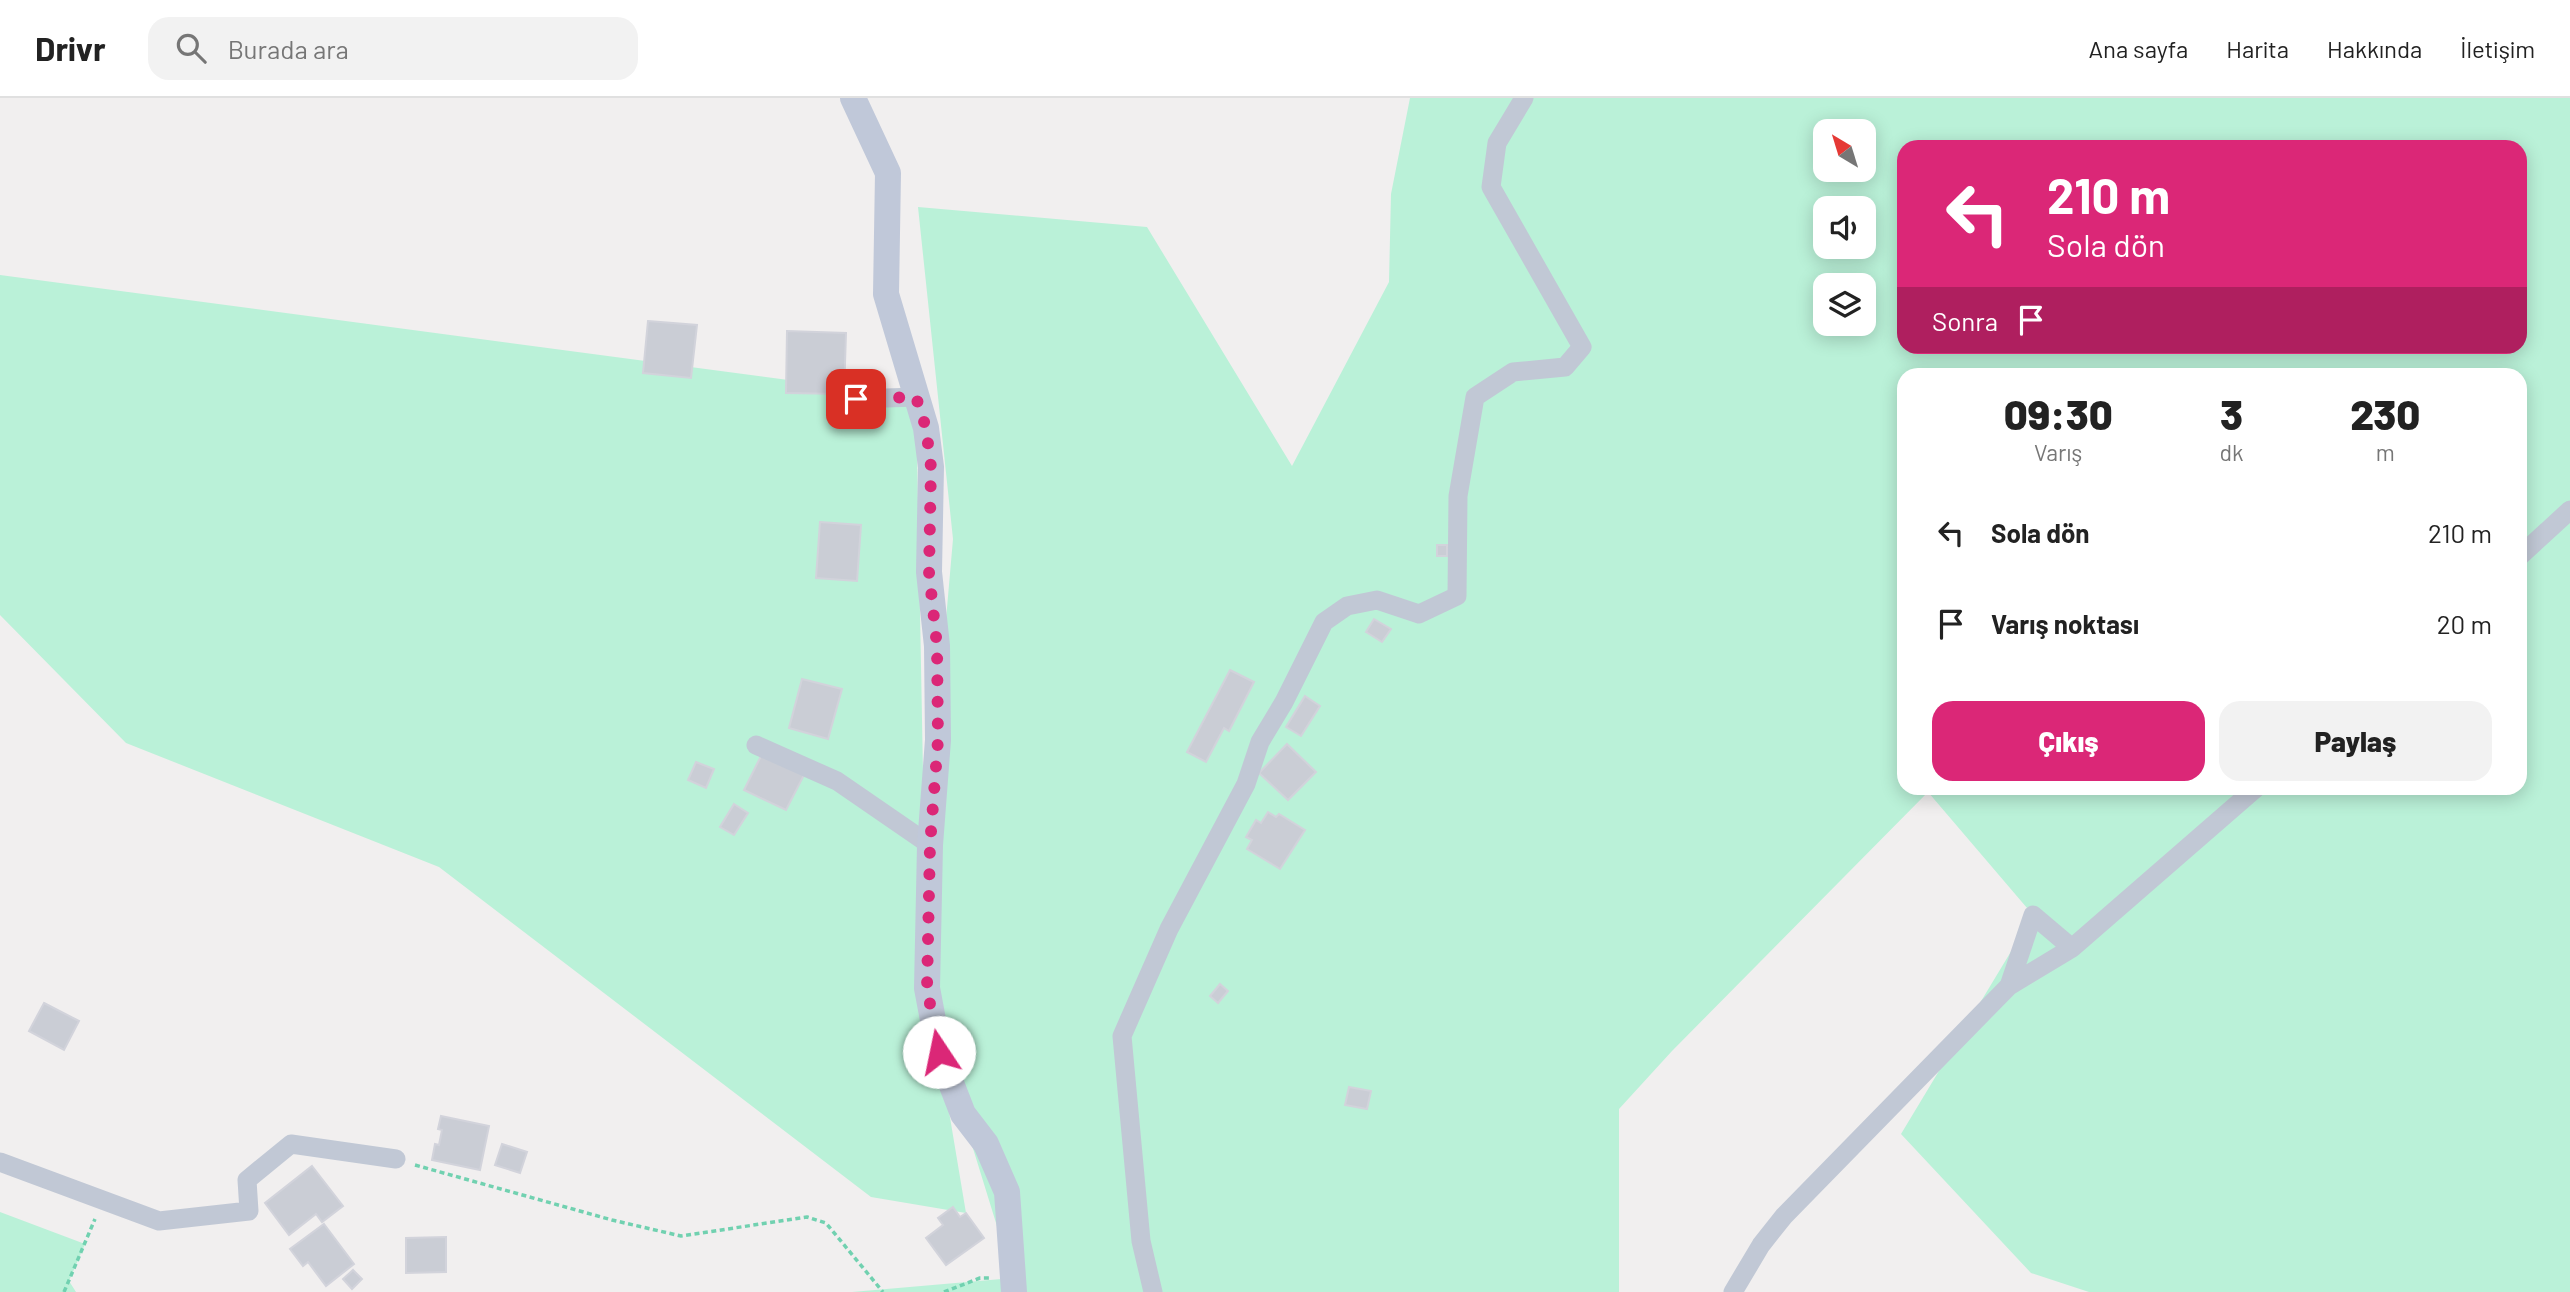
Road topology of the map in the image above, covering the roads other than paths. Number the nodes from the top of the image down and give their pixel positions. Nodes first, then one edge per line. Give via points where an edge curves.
1 (853, 98) edge
2 (1524, 98) edge
3 (916, 397) junction
4 (856, 399) dead end
5 (2570, 510) edge
6 (2527, 550) edge
7 (756, 745) dead end
8 (2248, 795) edge
9 (930, 845) junction
10 (2073, 948) junction
11 (2009, 986) junction
12 (396, 1159) road end
13 (0, 1162) edge
14 (1014, 1285) edge
15 (1153, 1292) edge
16 (1733, 1292) edge

1 - 3 street via 888,173 886,294
2 - 15 street via 1497,143 1491,187 1582,347 1565,367 1513,372 1475,397 1458,496 1457,596 1419,614 1377,600 1347,606 1324,622 1169,929 1122,1036 1141,1241
3 - 4 street
3 - 9 street via 931,467 929,572 937,646 938,740
5 - 6 street
7 - 9 street via 836,781
8 - 10 street
9 - 14 street via 927,988 939,1052 963,1114 986,1144 1007,1192
10 - 11 street
10 - 11 street via 2033,915
11 - 16 street via 1784,1216
12 - 13 street via 291,1144 247,1180 249,1211 159,1221

